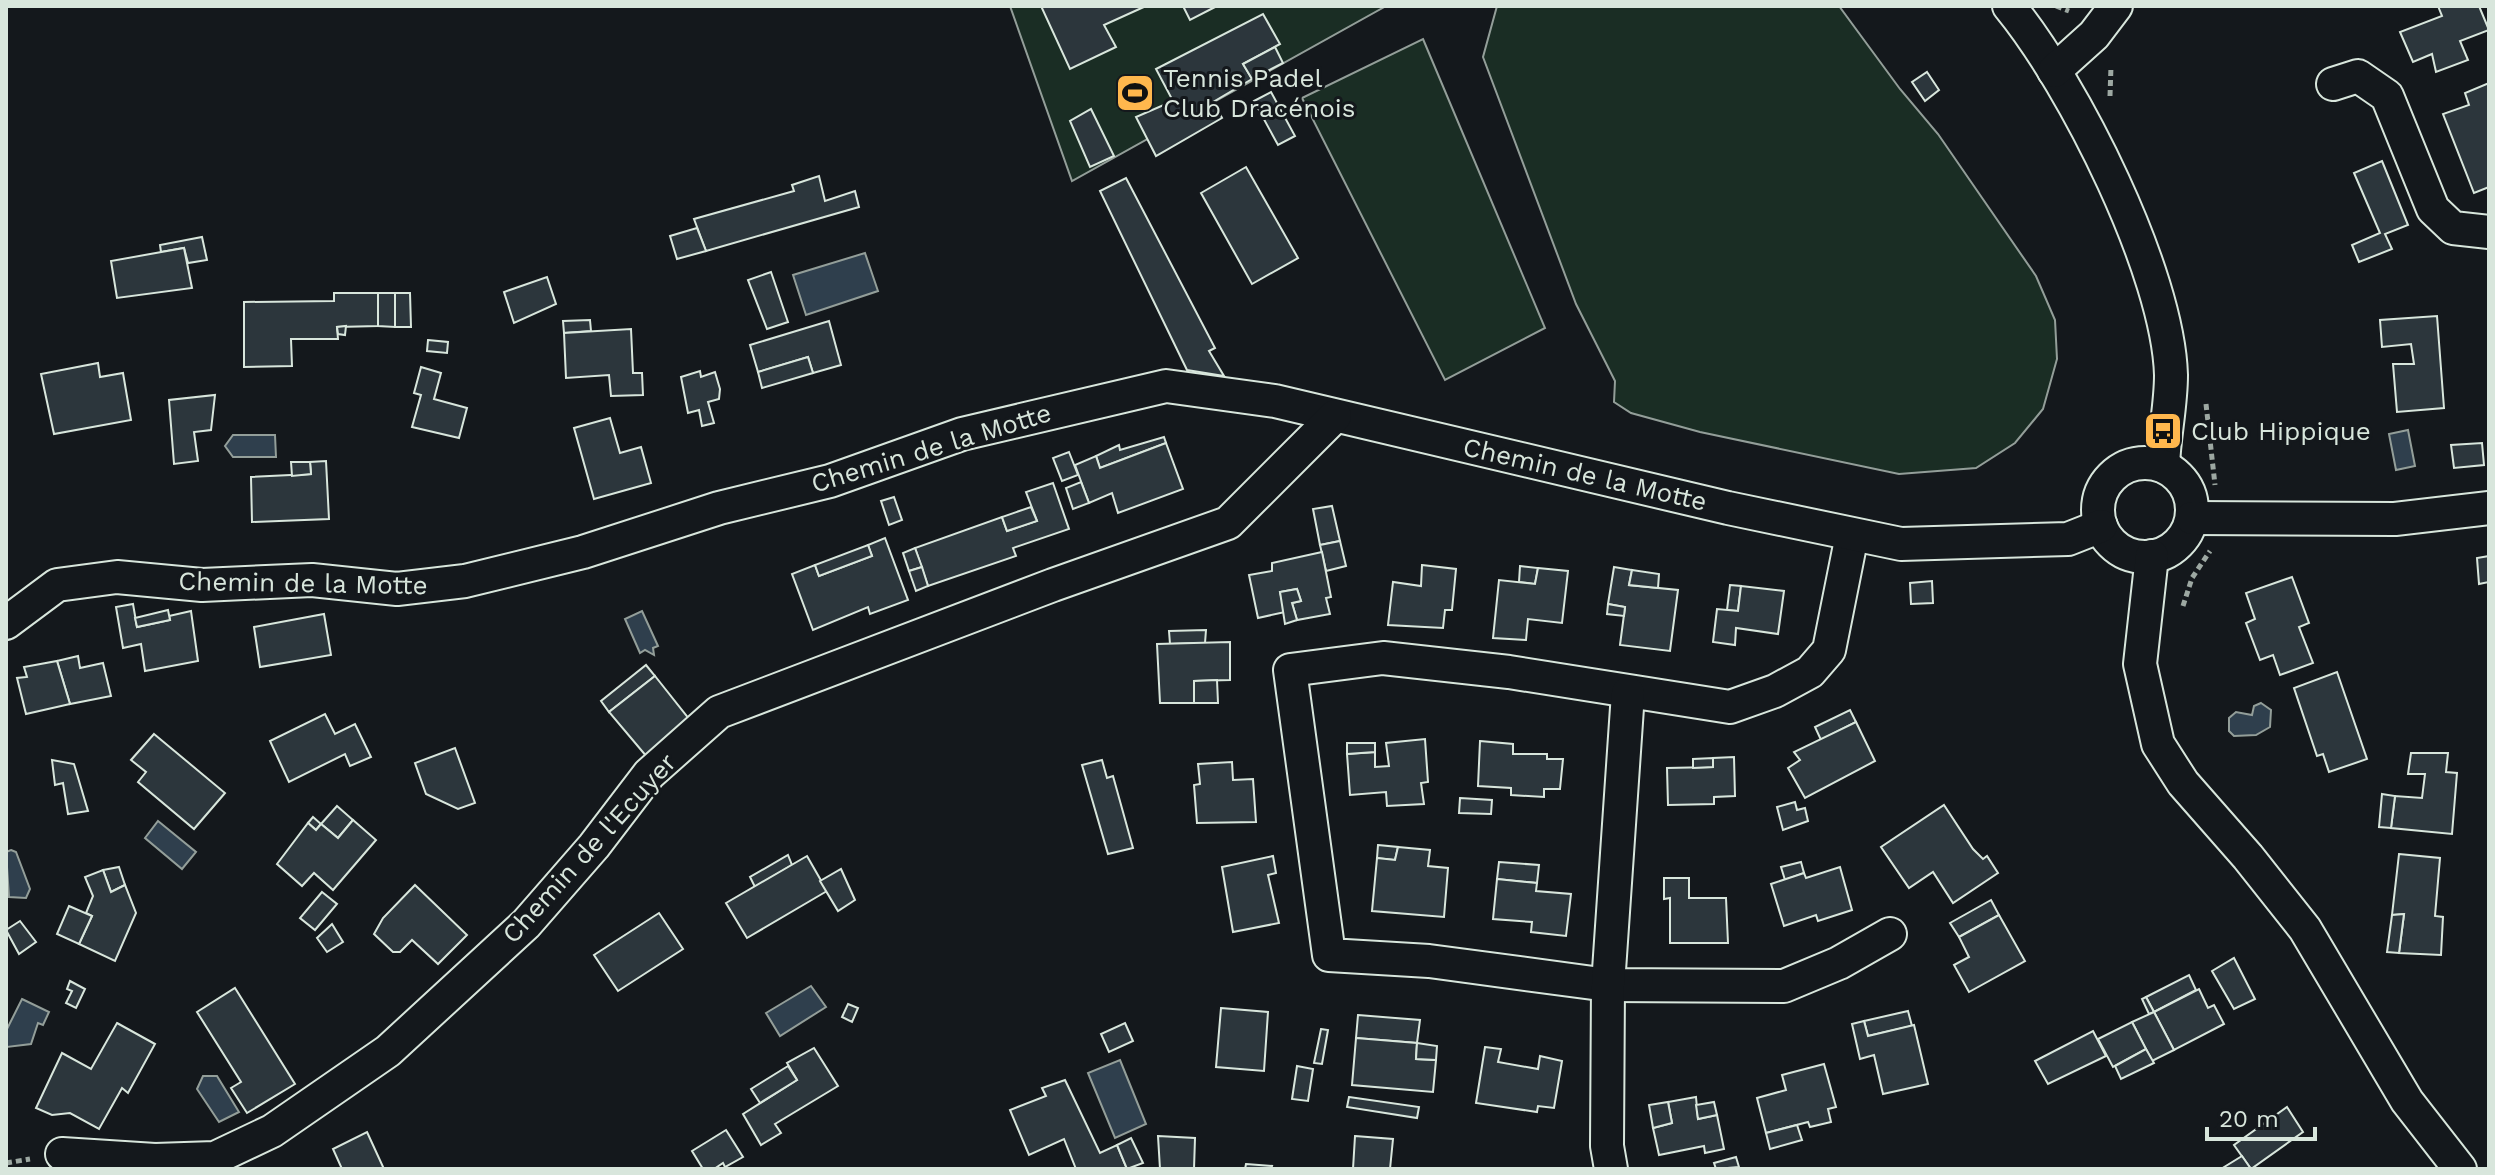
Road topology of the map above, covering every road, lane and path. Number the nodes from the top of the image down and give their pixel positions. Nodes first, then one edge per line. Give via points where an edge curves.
1 (2009, 6) edge
2 (2116, 6) edge
3 (2054, 71) junction
4 (2333, 84) dead end
5 (2489, 232) edge
6 (1335, 416) junction
7 (2163, 466) junction
8 (2489, 508) edge
9 (2192, 518) junction
10 (2101, 526) junction
11 (1852, 535) junction
12 (2216, 547) dead end
13 (2152, 556) junction
14 (2179, 620) dead end
15 (6, 623) edge
16 (1628, 693) junction
17 (1890, 934) dead end
18 (1608, 985) junction
19 (62, 1154) dead end
20 (1611, 1169) edge
21 (2460, 1169) edge

1 - 3 street
2 - 3 street via 2094,35
3 - 7 street via 2125,211 2156,295 2171,373
4 - 5 street via 2358,76 2387,96 2433,209 2453,228
6 - 11 street, Chemin de la Motte
6 - 15 street, Chemin de la Motte via 1275,401 1166,386 962,434 830,481 465,581 397,589 312,580 202,585 117,577 57,585
6 - 19 street, Chemin de l'Ecuyer via 1228,523 719,712 649,774 526,924 388,1051 272,1131 215,1158
7 - 9 street via 2187,486
7 - 10 street via 2132,464 2108,481 2100,495
8 - 9 street via 2395,519
9 - 13 street via 2185,536 2171,550
10 - 11 street, Chemin de la Motte via 2068,539 1980,543 1901,544
10 - 13 street via 2121,550
11 - 16 street via 1829,650 1810,672 1730,707
12 - 14 path via 2192,578
13 - 21 street via 2140,664 2158,744 2183,783 2305,929 2407,1101
16 - 18 street
16 - 18 street via 1383,658 1290,670 1329,955 1429,961
17 - 18 street via 1784,986
18 - 20 street

